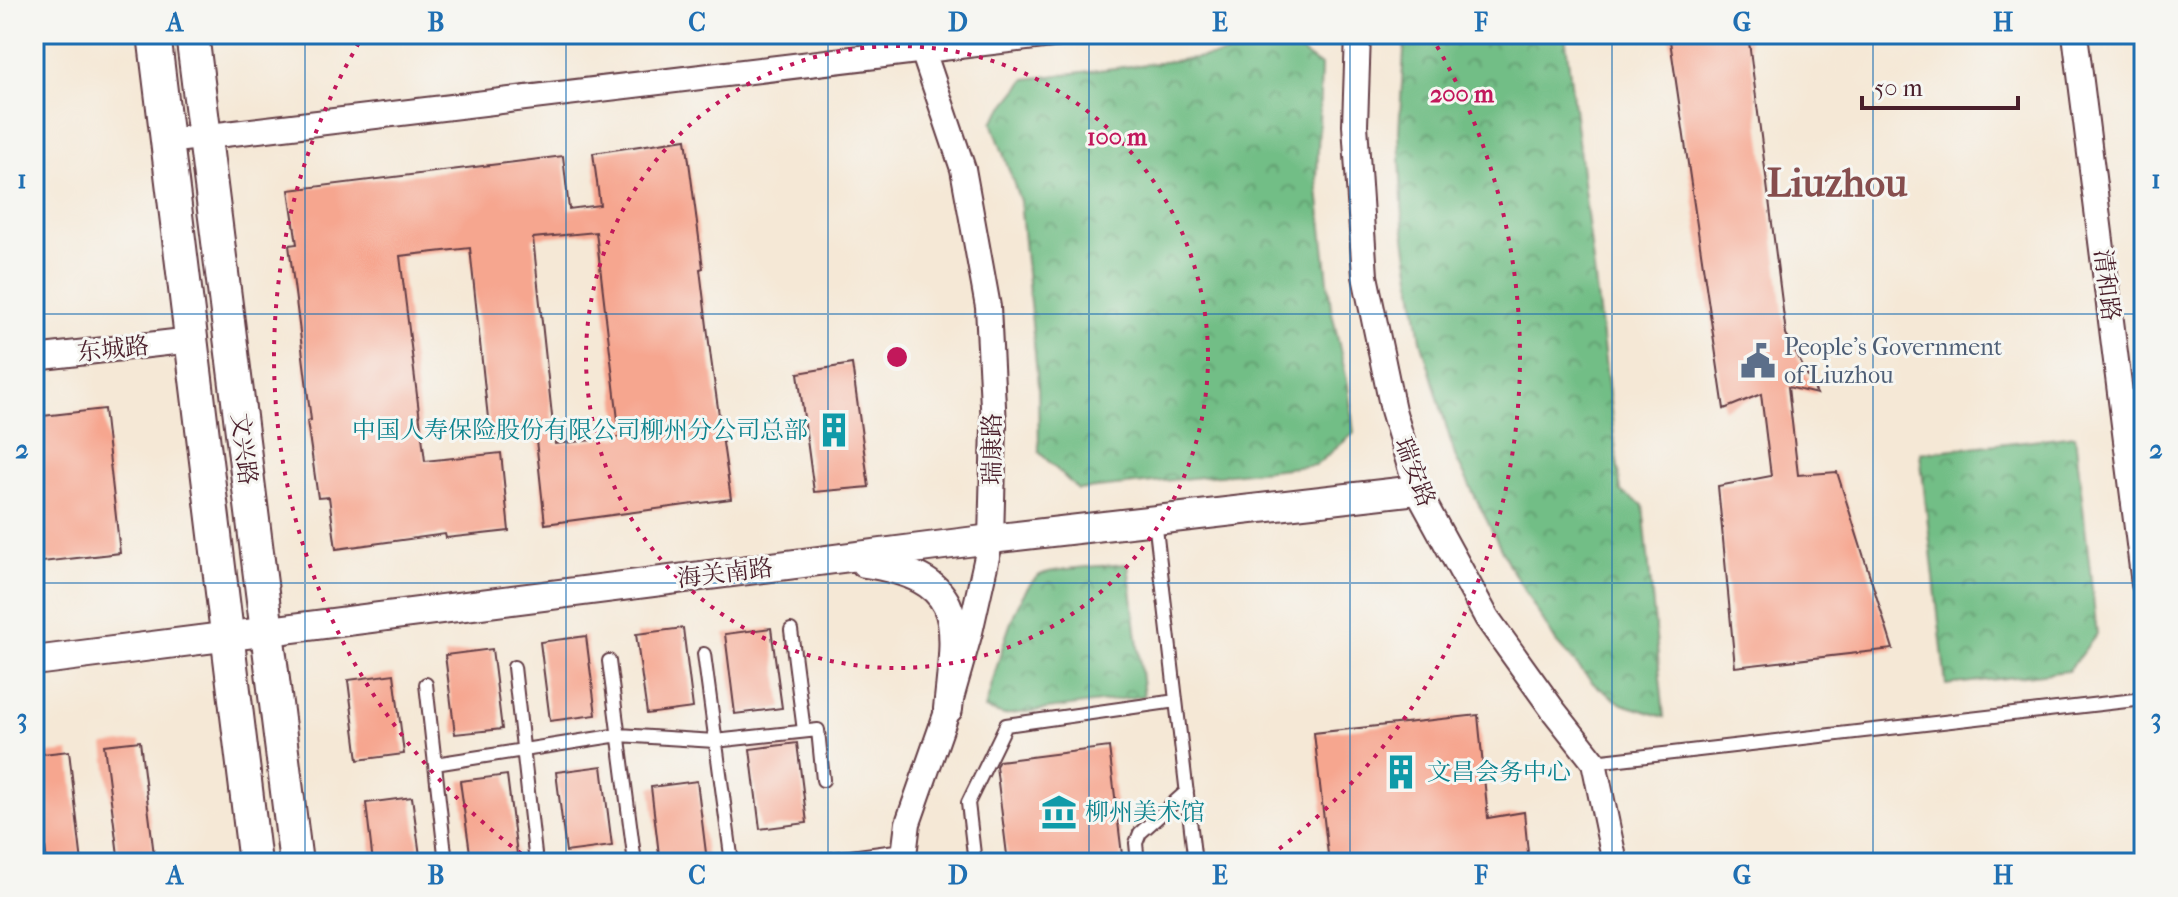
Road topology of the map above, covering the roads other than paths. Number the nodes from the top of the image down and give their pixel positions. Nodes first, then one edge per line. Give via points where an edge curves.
1 (154, 34) edge
2 (192, 34) edge
3 (1060, 34) edge
4 (1358, 34) edge
5 (2075, 34) edge
6 (919, 42) edge
7 (205, 138) junction
8 (167, 141) junction
9 (192, 340) junction
10 (34, 358) edge
11 (1417, 490) junction
12 (1155, 520) junction
13 (991, 539) junction
14 (836, 558) junction
15 (2144, 584) edge
16 (791, 630) dead end
17 (267, 631) junction
18 (228, 636) junction
19 (704, 654) dead end
20 (34, 661) edge
21 (609, 661) dead end
22 (514, 667) dead end
23 (426, 684) dead end
24 (2144, 699) edge
25 (1176, 701) junction
26 (948, 709) junction
27 (804, 731) junction
28 (619, 735) junction
29 (715, 741) junction
30 (522, 750) junction
31 (1594, 762) junction
32 (435, 764) junction
33 (823, 780) dead end
34 (1187, 791) junction
35 (903, 857) edge
36 (255, 863) edge
37 (296, 863) edge
38 (446, 863) edge
39 (536, 863) edge
40 (635, 863) edge
41 (732, 863) edge
42 (806, 863) edge
43 (975, 863) edge
44 (1138, 863) edge
45 (1195, 863) edge
46 (1615, 863) edge

1 - 8 main road, 文兴路
2 - 7 main road, 文兴路
3 - 6 street
4 - 11 street, 瑞安路 via 1355,125 1365,276 1393,410
5 - 15 street, 清和路
6 - 7 street
6 - 13 street, 瑞康路 via 963,169 988,307 994,426
7 - 8 street
7 - 17 main road, 文兴路
8 - 9 main road, 文兴路
9 - 10 street, 东城路
9 - 18 main road, 文兴路
11 - 12 street, 海关南路
11 - 31 street, 瑞安路 via 1487,618
12 - 13 street, 海关南路
12 - 25 lane
13 - 14 street, 海关南路
13 - 26 street, 瑞康路
14 - 17 street, 海关南路
14 - 26 street via 909,572 936,590 952,618 954,634
16 - 27 lane
17 - 18 street, 海关南路
17 - 37 main road, 文兴路
18 - 20 street, 海关南路
18 - 36 main road, 文兴路
19 - 29 lane
21 - 28 lane
22 - 30 lane
23 - 32 lane
24 - 31 lane
25 - 34 lane
25 - 43 lane via 1006,725 968,803
26 - 35 street, 瑞康路 via 918,788
27 - 29 lane
27 - 33 lane via 818,730
28 - 29 lane
28 - 30 lane
28 - 40 lane
29 - 41 lane
30 - 32 lane
30 - 39 lane
31 - 46 street, 瑞安路
32 - 38 lane
34 - 44 lane via 1140,833
34 - 45 lane
35 - 42 lane

